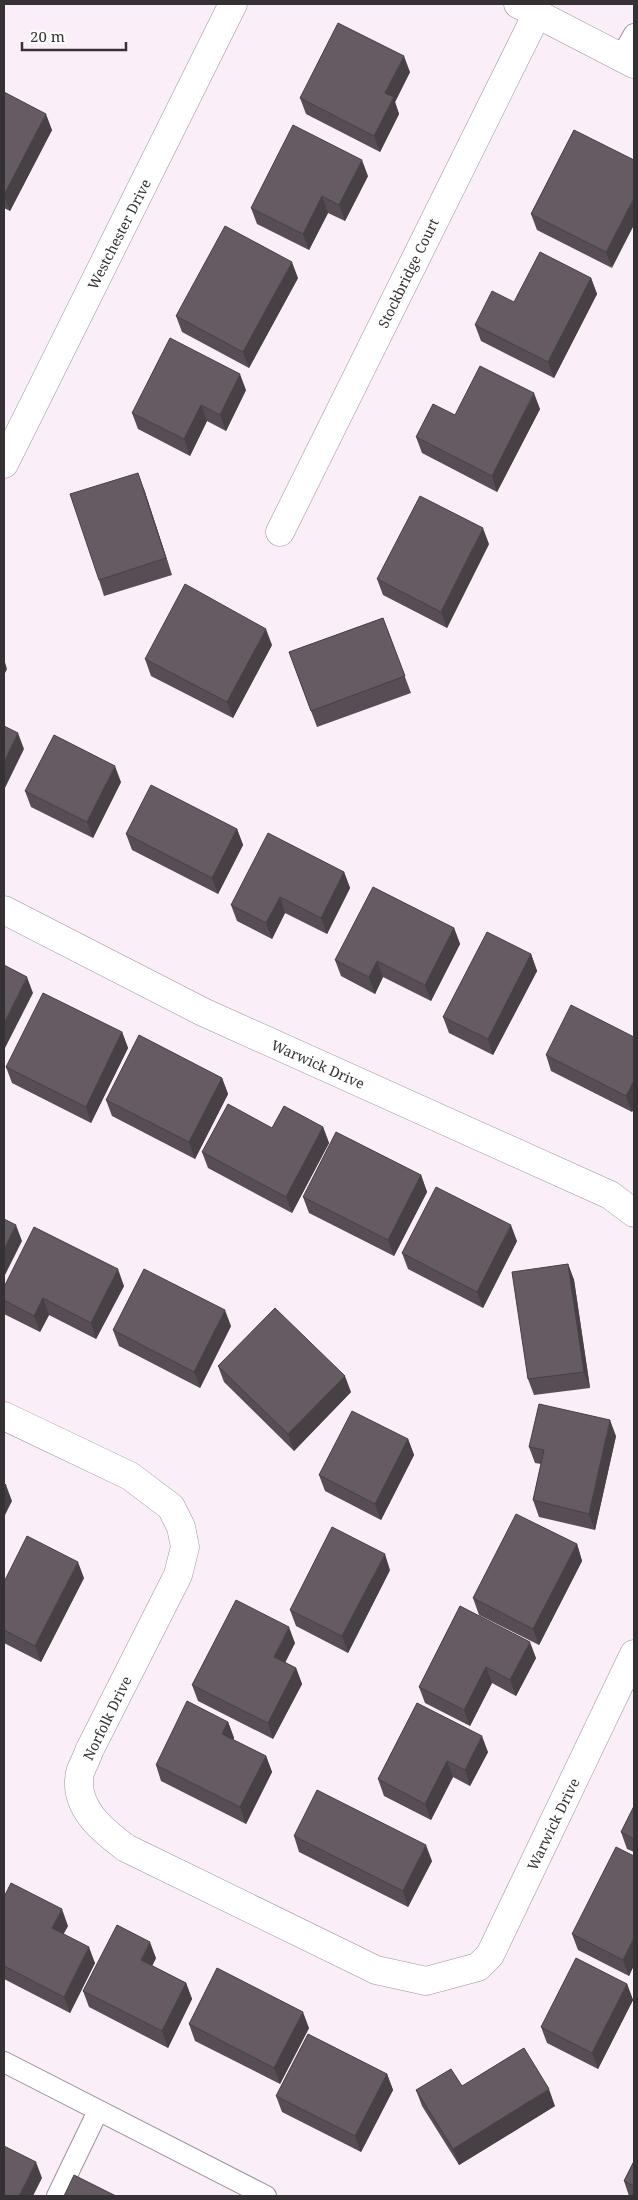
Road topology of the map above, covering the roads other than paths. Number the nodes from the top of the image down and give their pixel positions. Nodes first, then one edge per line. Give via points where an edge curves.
1 (233, 4) edge
2 (528, 9) edge
3 (634, 34) edge
4 (628, 61) edge
5 (4, 464) edge
6 (280, 532) dead end
7 (4, 910) edge
8 (634, 1212) edge
9 (4, 1416) edge
10 (634, 1654) edge
11 (453, 1975) joint
12 (4, 2062) edge
13 (98, 2111) junction
14 (57, 2196) edge
15 (266, 2196) edge

1 - 5 street, Westchester Drive
2 - 4 street
2 - 6 street, Stockbridge Court
3 - 4 lane
7 - 8 street, Warwick Drive via 203,1012 610,1195
9 - 11 street, Norfolk Drive via 130,1476 171,1507 181,1527 185,1547 178,1575 80,1773 80,1797 99,1827 126,1848 376,1970 426,1981
10 - 11 street, Warwick Drive via 490,1956 478,1967
12 - 13 lane
13 - 14 lane
13 - 15 lane

